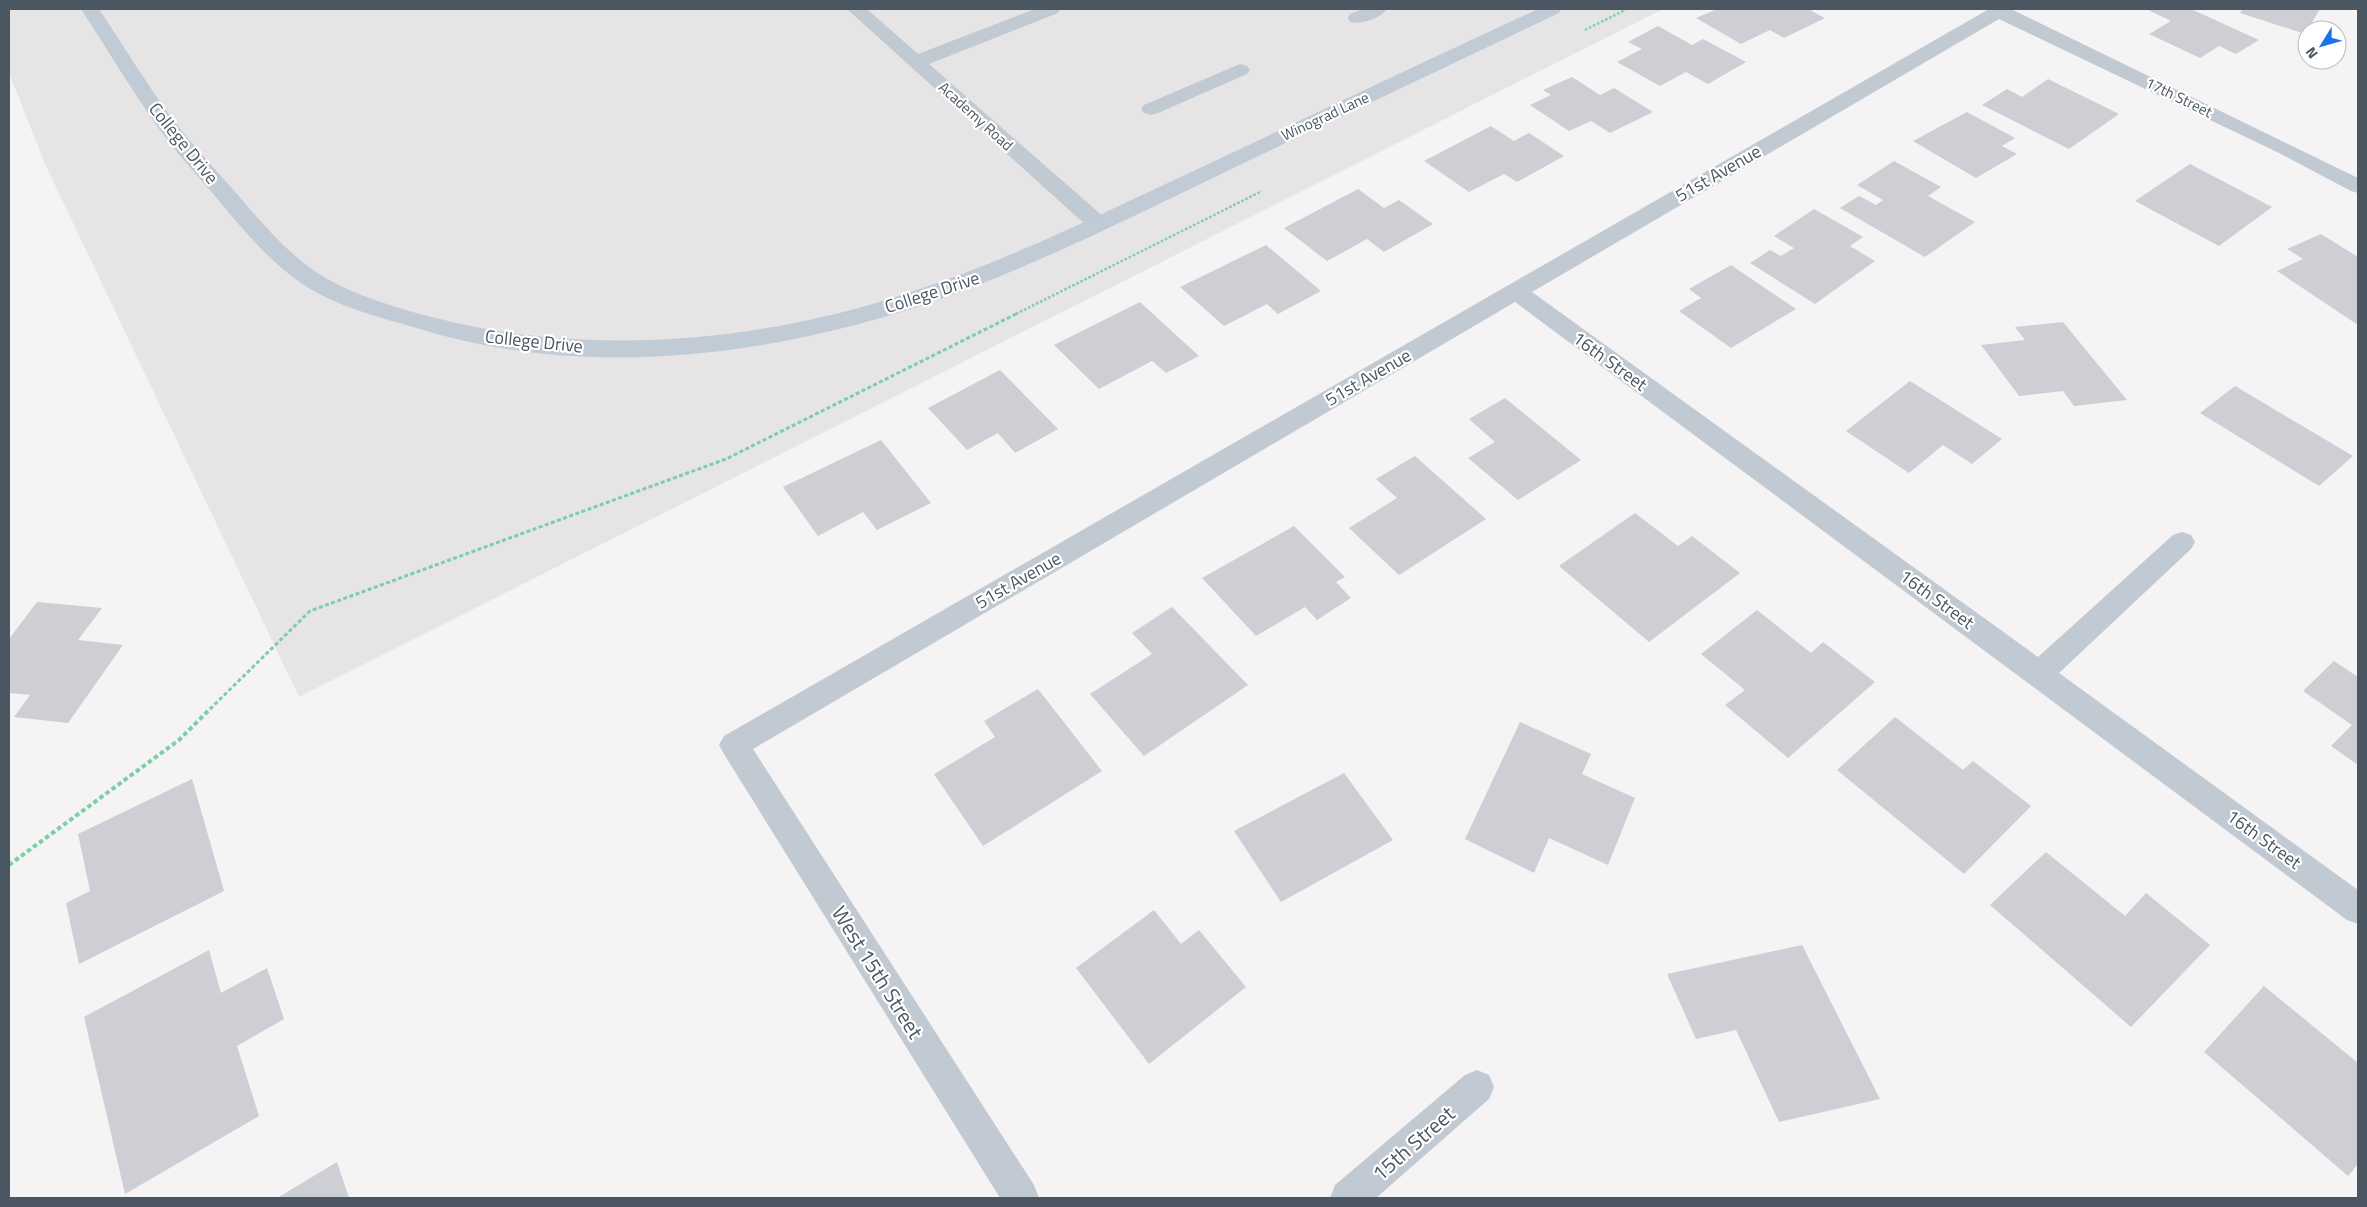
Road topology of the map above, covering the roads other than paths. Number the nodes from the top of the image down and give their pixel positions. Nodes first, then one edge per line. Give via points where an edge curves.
1 (90, 9) edge
2 (856, 9) edge
3 (1051, 9) edge
4 (1378, 9) edge
5 (1552, 9) edge
6 (2000, 10) edge
7 (1357, 18) dead end
8 (916, 62) junction
9 (1240, 70) dead end
10 (1151, 109) dead end
11 (2358, 186) edge
12 (1097, 223) junction
13 (1515, 292) junction
14 (2182, 542) dead end
15 (2040, 674) junction
16 (734, 745) joint
17 (2358, 909) edge
18 (1478, 1087) dead end
19 (1021, 1198) edge
20 (1348, 1198) edge

1 - 12 street, College Drive via 162,119 266,242 316,282 426,325 510,342 582,347 672,346 762,336 840,321 939,291 1001,268
2 - 8 street, Academy Road
3 - 8 street
4 - 7 street
5 - 12 street, Winograd Lane
6 - 11 street, 17th Street
6 - 13 street, 51st Avenue
8 - 12 street, Academy Road
9 - 10 street
13 - 15 street, 16th Street
13 - 16 street, 51st Avenue
14 - 15 street
15 - 17 street, 16th Street
16 - 19 street, West 15th Street
18 - 20 street, 15th Street

